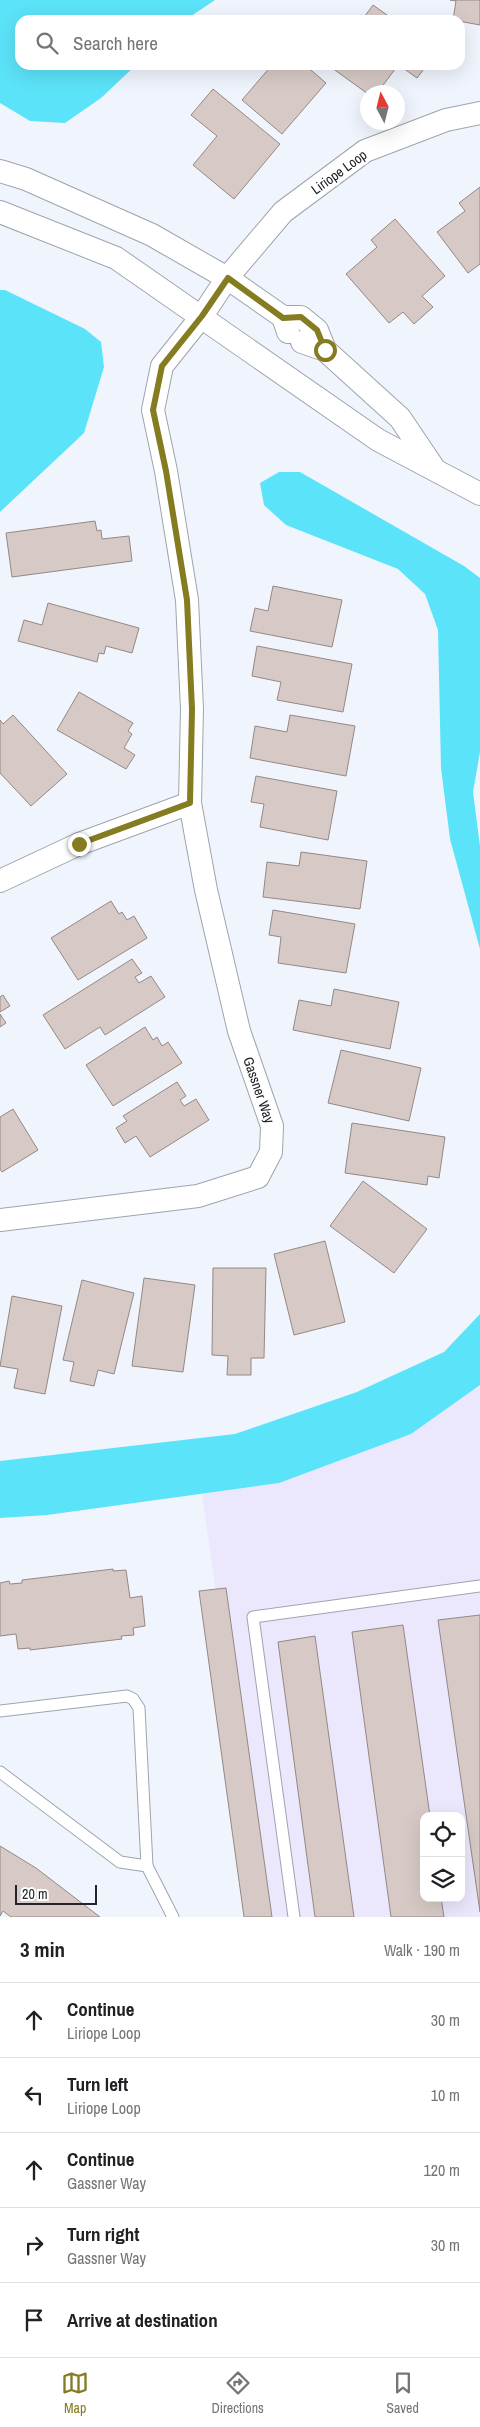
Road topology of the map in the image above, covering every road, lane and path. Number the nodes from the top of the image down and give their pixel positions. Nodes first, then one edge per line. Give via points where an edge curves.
1 (480, 113) edge
2 (0, 171) edge
3 (0, 212) edge
4 (228, 278) junction
5 (202, 316) junction
6 (291, 330) junction
7 (325, 350) junction
8 (359, 382) junction
9 (337, 411) junction
10 (435, 470) junction
11 (480, 494) edge
12 (190, 803) junction
13 (0, 881) edge
14 (0, 1220) edge
15 (480, 1586) edge
16 (0, 1711) edge
17 (0, 1772) edge
18 (147, 1866) junction
19 (173, 1917) edge
20 (294, 1917) edge

1 - 4 street, Liriope Loop via 446,120 365,151 283,212
2 - 4 street via 26,179 152,235
3 - 5 street via 116,258
4 - 5 street, Liriope Loop
4 - 6 street
5 - 9 street
5 - 12 street, Gassner Way via 162,366 153,410 187,600 192,709
6 - 7 street
6 - 7 street via 301,317 317,330
7 - 8 street
8 - 9 street
8 - 10 street via 400,418
9 - 10 street via 378,440
10 - 11 street
12 - 13 street via 79,844
12 - 14 street, Gassner Way via 206,890 239,1032 272,1126 271,1152 258,1177 198,1196
15 - 20 lane via 253,1616
16 - 18 lane via 127,1696 133,1699 139,1708
17 - 18 lane via 120,1862
18 - 19 lane

